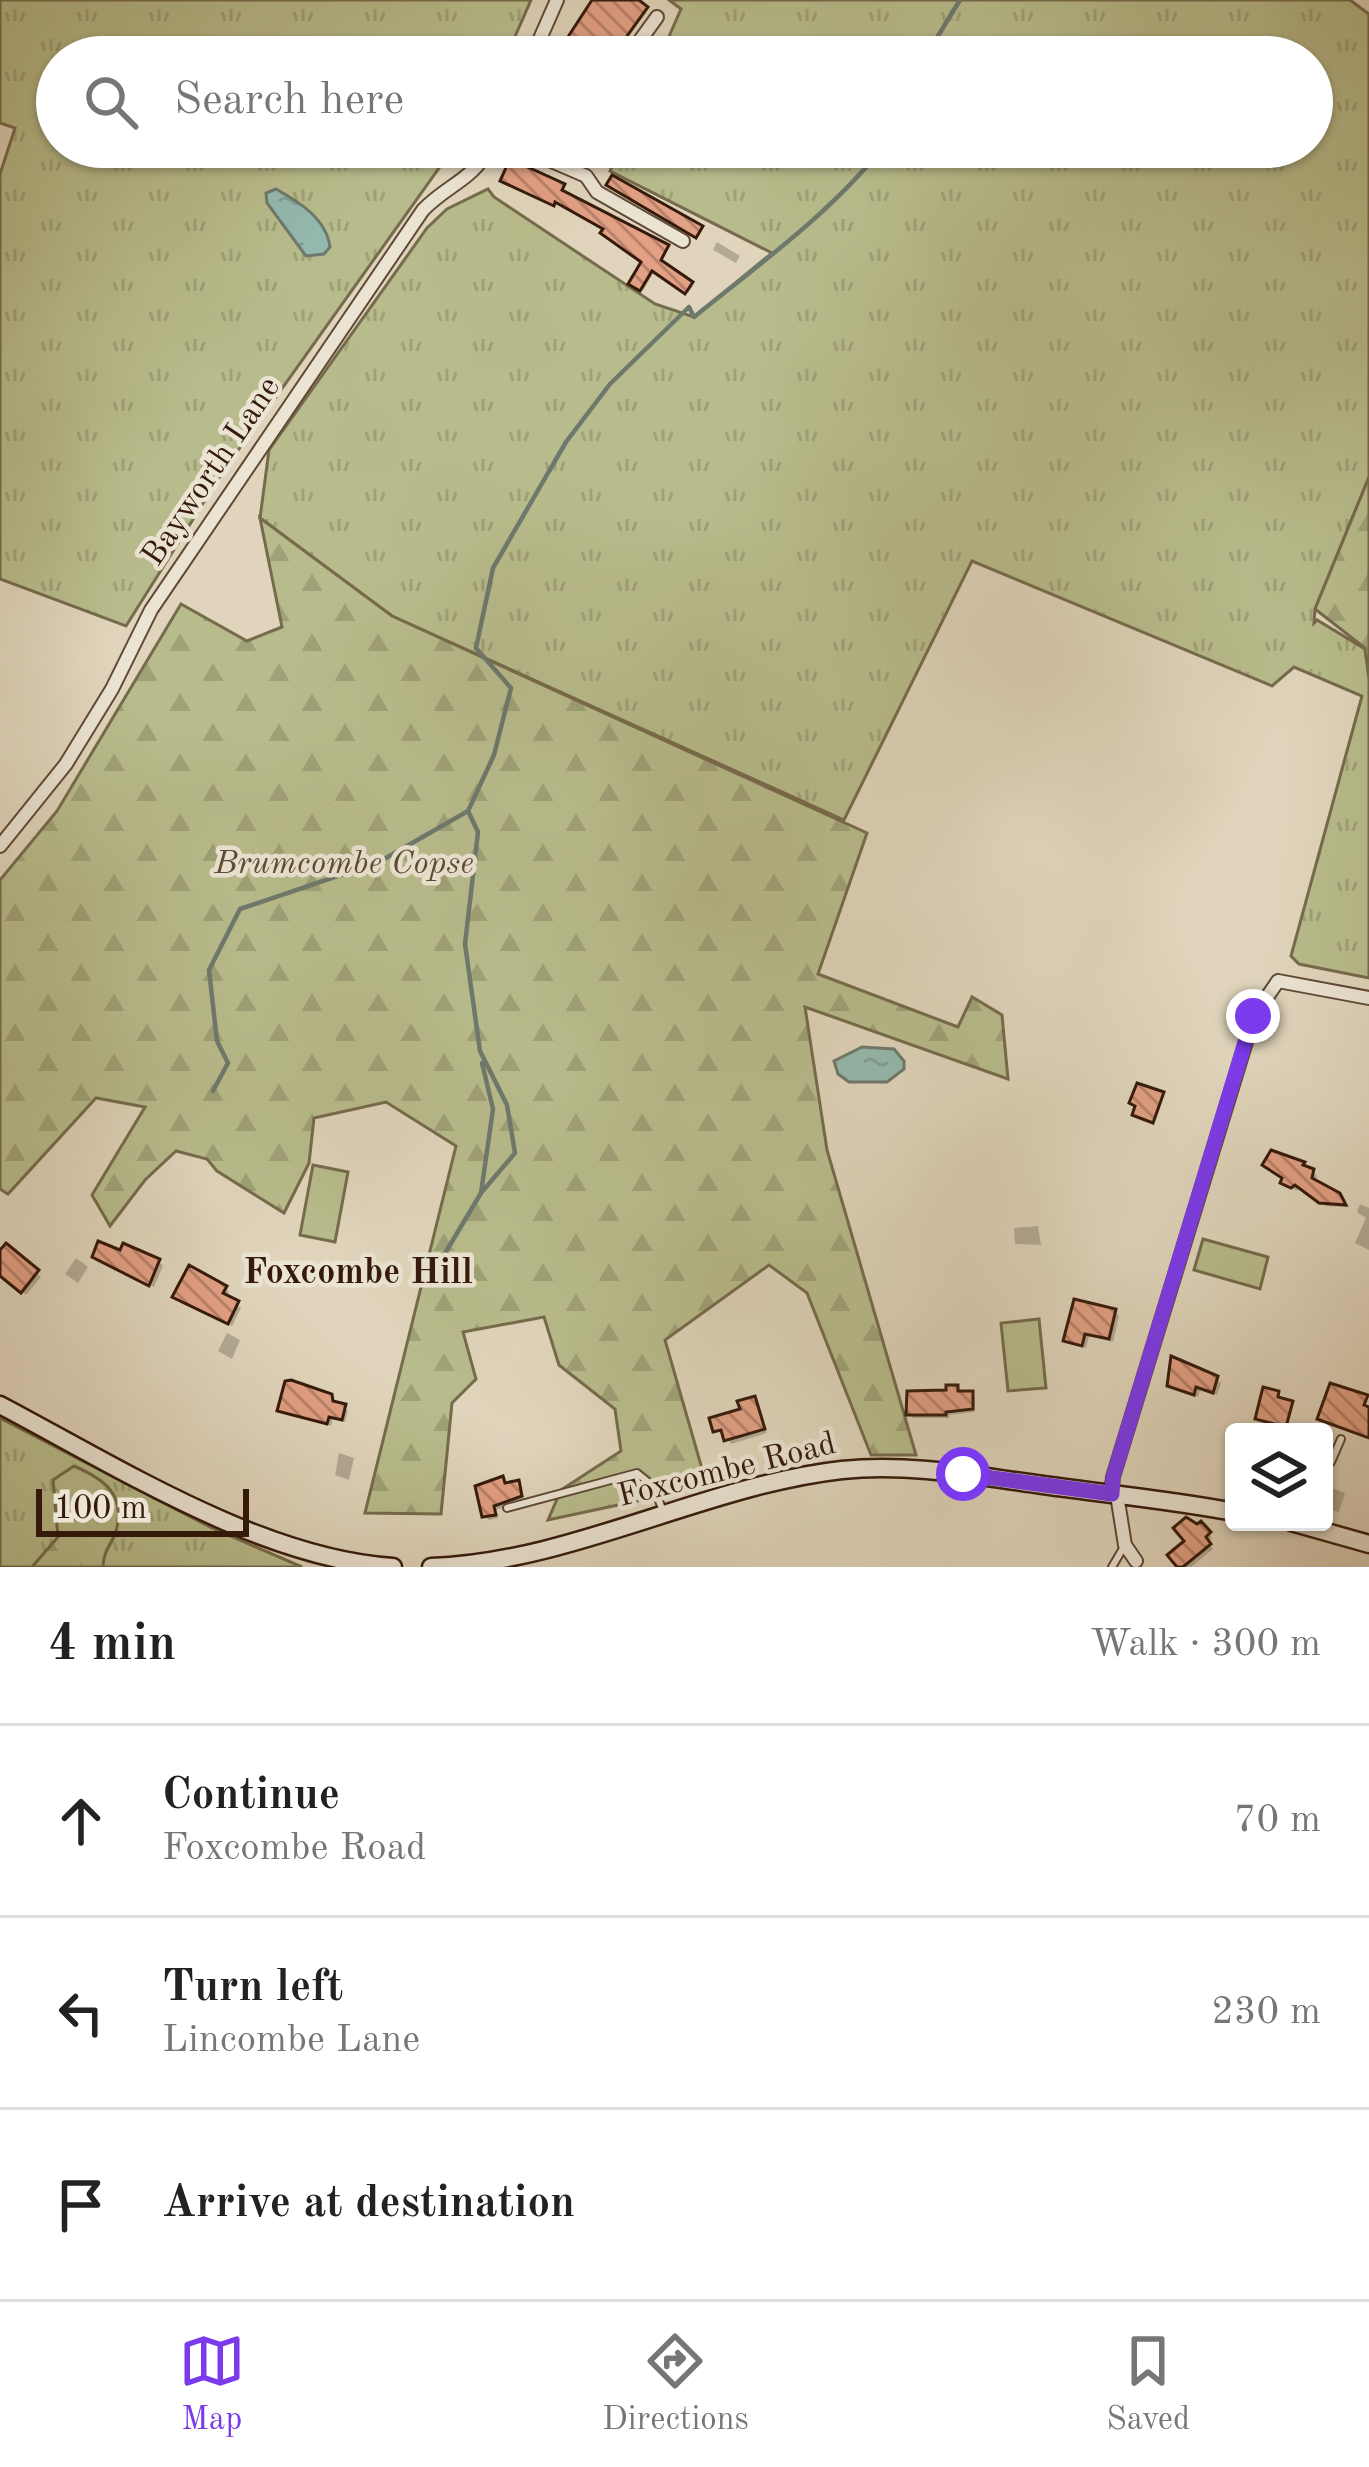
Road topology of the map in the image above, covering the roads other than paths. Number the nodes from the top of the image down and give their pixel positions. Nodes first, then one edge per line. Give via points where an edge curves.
1 (557, 0) edge
2 (657, 16) dead end
3 (541, 36) edge
4 (643, 36) edge
5 (476, 168) edge
6 (567, 168) edge
7 (683, 242) dead end
8 (0, 846) edge
9 (1369, 998) edge
10 (0, 1405) edge
11 (1341, 1439) dead end
12 (1333, 1457) edge
13 (1114, 1495) junction
14 (507, 1508) dead end
15 (1225, 1511) edge
16 (664, 1515) junction
17 (1323, 1531) edge
18 (1369, 1544) edge
19 (1125, 1545) junction
20 (1136, 1561) dead end
21 (337, 1564) edge
22 (393, 1567) edge
23 (431, 1567) edge
24 (1112, 1567) edge

1 - 3 street
2 - 4 street
5 - 8 street, Bayworth Lane via 423,210 151,610 66,764
6 - 7 street
9 - 13 street via 1278,981 1253,1016
10 - 21 street via 235,1526
11 - 12 lane
13 - 15 street, Foxcombe Road
13 - 16 street, Foxcombe Road via 901,1468 841,1470
13 - 19 street
14 - 16 lane via 637,1473 653,1486
16 - 23 street, Foxcombe Road via 490,1561
17 - 18 street
19 - 20 street
19 - 24 lane
21 - 22 street

